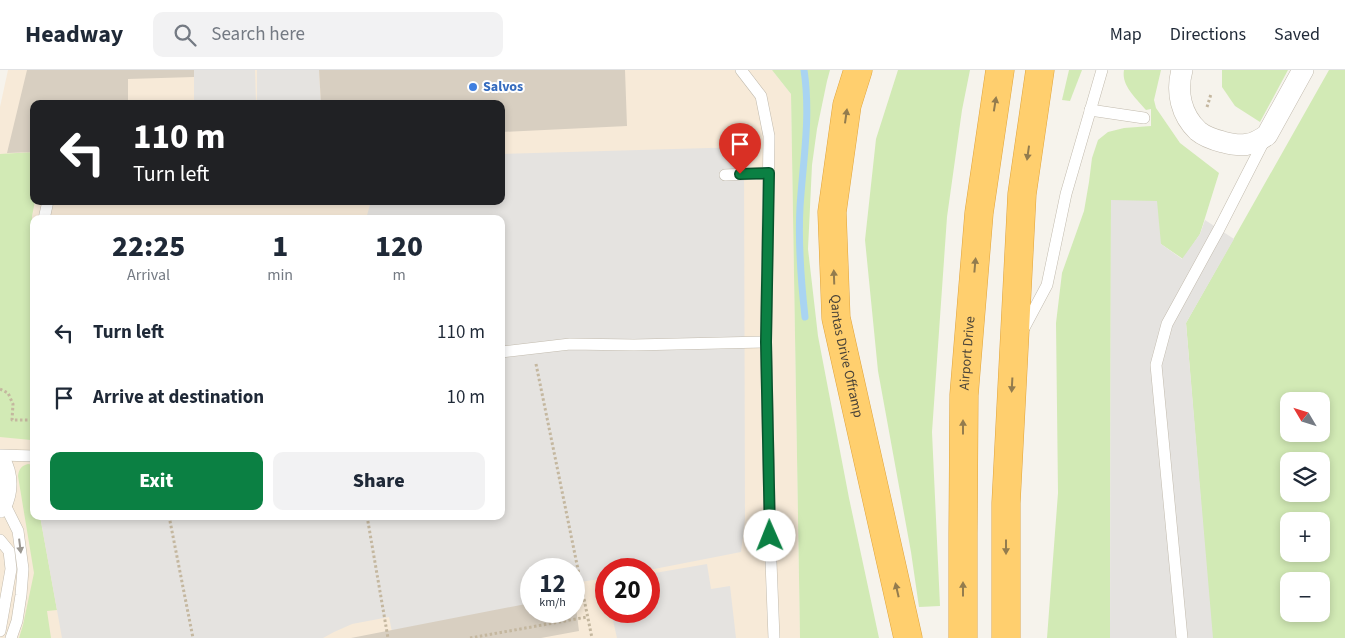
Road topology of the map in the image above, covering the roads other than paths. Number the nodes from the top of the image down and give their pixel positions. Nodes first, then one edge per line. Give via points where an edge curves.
1 (741, 70) edge
2 (858, 70) edge
3 (1000, 70) edge
4 (1040, 70) edge
5 (1102, 70) edge
6 (1182, 70) edge
7 (1303, 70) edge
8 (1090, 110) junction
9 (1144, 118) dead end
10 (1267, 136) junction
11 (769, 173) junction
12 (725, 175) dead end
13 (766, 342) junction
14 (1014, 346) junction
15 (505, 352) edge
16 (0, 455) edge
17 (30, 456) edge
18 (0, 461) edge
19 (2, 504) edge
20 (0, 540) edge
21 (0, 631) edge
22 (11, 638) edge
23 (774, 638) edge
24 (908, 638) edge
25 (963, 638) edge
26 (1006, 638) edge
27 (1182, 638) edge

1 - 11 lane via 761,96 769,136
24 -> 2 highway, Qantas Drive Offramp via 836,318 832,212 847,105
25 -> 3 highway, Airport Drive via 964,395 979,213
4 -> 14 highway via 1022,194
5 - 8 lane
6 - 10 street via 1181,104 1199,132 1216,140 1246,145
7 - 10 street
8 - 9 lane
8 - 14 lane via 1066,194 1047,285
10 - 27 lane via 1167,324 1156,365
11 - 12 lane
11 - 13 lane
13 - 15 lane via 570,344
13 - 23 lane
14 -> 26 highway via 1006,503
16 - 17 lane
18 - 19 street via 6,477
19 -> 22 lane via 18,531 23,568 18,621
20 - 21 lane via 9,551 11,569

